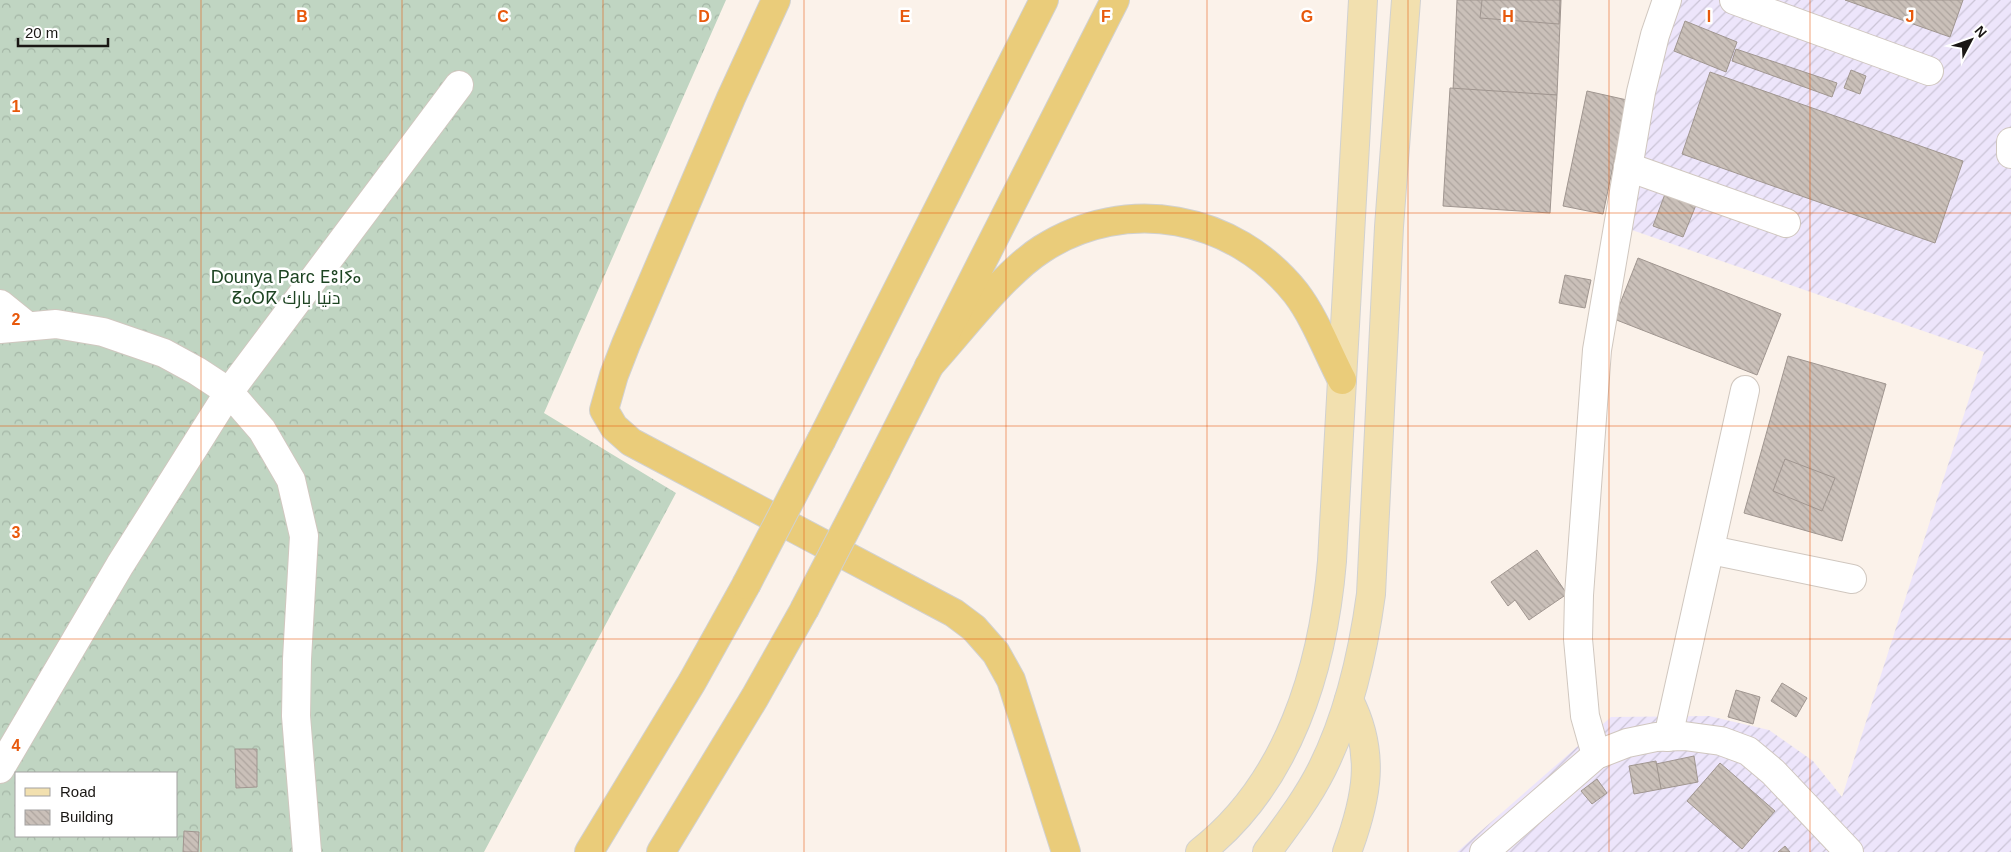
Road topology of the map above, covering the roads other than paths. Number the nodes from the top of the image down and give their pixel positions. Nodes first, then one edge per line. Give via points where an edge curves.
1 (776, 0) edge
2 (1044, 0) edge
3 (1115, 0) edge
4 (1363, 0) edge
5 (1406, 0) edge
6 (1667, 0) edge
7 (1734, 0) edge
8 (1929, 71) dead end
9 (459, 85) dead end
10 (2011, 142) edge
11 (2011, 154) edge
12 (1628, 167) junction
13 (1786, 223) dead end
14 (0, 304) edge
15 (13, 327) edge
16 (929, 366) junction
17 (1342, 380) junction
18 (1744, 390) dead end
19 (229, 392) junction
20 (1711, 550) junction
21 (1852, 579) dead end
22 (1348, 700) junction
23 (1668, 737) junction
24 (1596, 755) junction
25 (0, 770) edge
26 (670, 846) edge
27 (307, 852) edge
28 (588, 852) edge
29 (1066, 852) edge
30 (1200, 852) edge
31 (1267, 852) edge
32 (1347, 852) edge
33 (1484, 852) edge
34 (1849, 852) edge

1 - 29 highway via 626,344 604,410 614,427 631,442 954,613 974,628 996,654 1011,680
2 - 28 highway, bridge via 746,585 687,691
3 - 16 highway
4 - 17 main road
5 - 22 main road via 1388,236 1371,594 1366,631
6 - 12 lane via 1641,92
7 - 8 lane
9 - 19 lane
10 - 11 lane
12 - 13 lane
12 - 24 lane via 1598,350 1579,595 1581,682 1585,716
14 - 15 lane
15 - 19 lane via 56,324 103,332 164,353
16 - 17 highway via 1002,284 1041,250 1088,227 1113,220 1156,218 1191,223 1215,231 1260,258 1280,275 1311,317
16 - 26 highway, bridge via 804,610
17 - 30 main road via 1329,600 1312,676 1284,748 1256,795 1232,823
18 - 20 lane
19 - 25 lane via 120,565
19 - 27 lane via 262,430 291,480 304,536 296,716
20 - 21 lane
20 - 23 lane
22 - 31 main road via 1322,768 1307,796
22 - 32 main road via 1359,721 1366,746 1367,770 1364,795
23 - 24 lane via 1627,744
23 - 34 lane via 1721,741 1748,751 1773,772
24 - 33 lane

